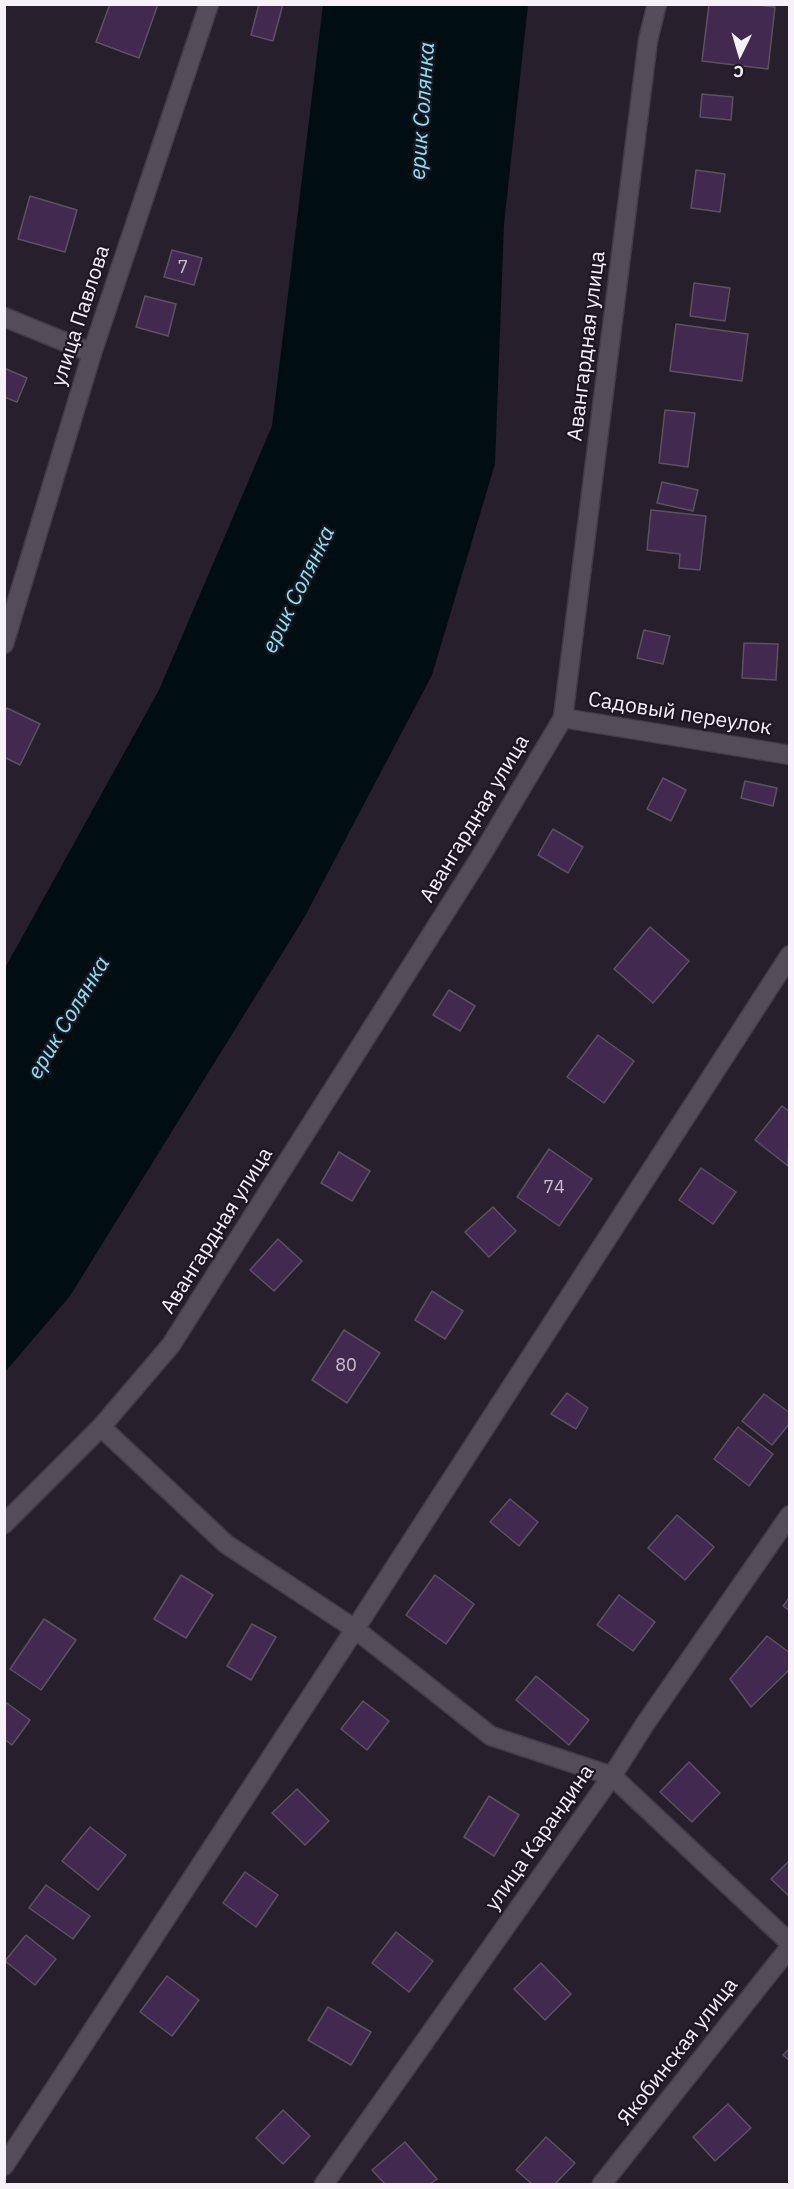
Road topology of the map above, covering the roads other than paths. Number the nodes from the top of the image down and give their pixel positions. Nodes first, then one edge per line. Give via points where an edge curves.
1 (209, 4) edge
2 (657, 4) edge
3 (4, 317) edge
4 (92, 353) junction
5 (4, 644) edge
6 (563, 718) junction
7 (789, 755) edge
8 (789, 955) edge
9 (101, 1427) junction
10 (789, 1515) edge
11 (4, 1524) edge
12 (355, 1629) junction
13 (612, 1776) junction
14 (789, 1945) edge
15 (4, 2166) edge
16 (324, 2184) edge
17 (602, 2184) edge

1 - 4 street, улица Павлова
2 - 6 street, Авангардная улица via 648,40
3 - 4 street
4 - 5 street, улица Павлова
6 - 7 street, Садовый переулок
6 - 9 street, Авангардная улица via 482,856 177,1335
8 - 12 street
9 - 11 street, Авангардная улица
9 - 12 street via 226,1544
10 - 13 street, улица Карандина
12 - 13 street via 491,1736
12 - 15 street
13 - 14 street
13 - 16 street, улица Карандина
14 - 17 street, Якобинская улица

